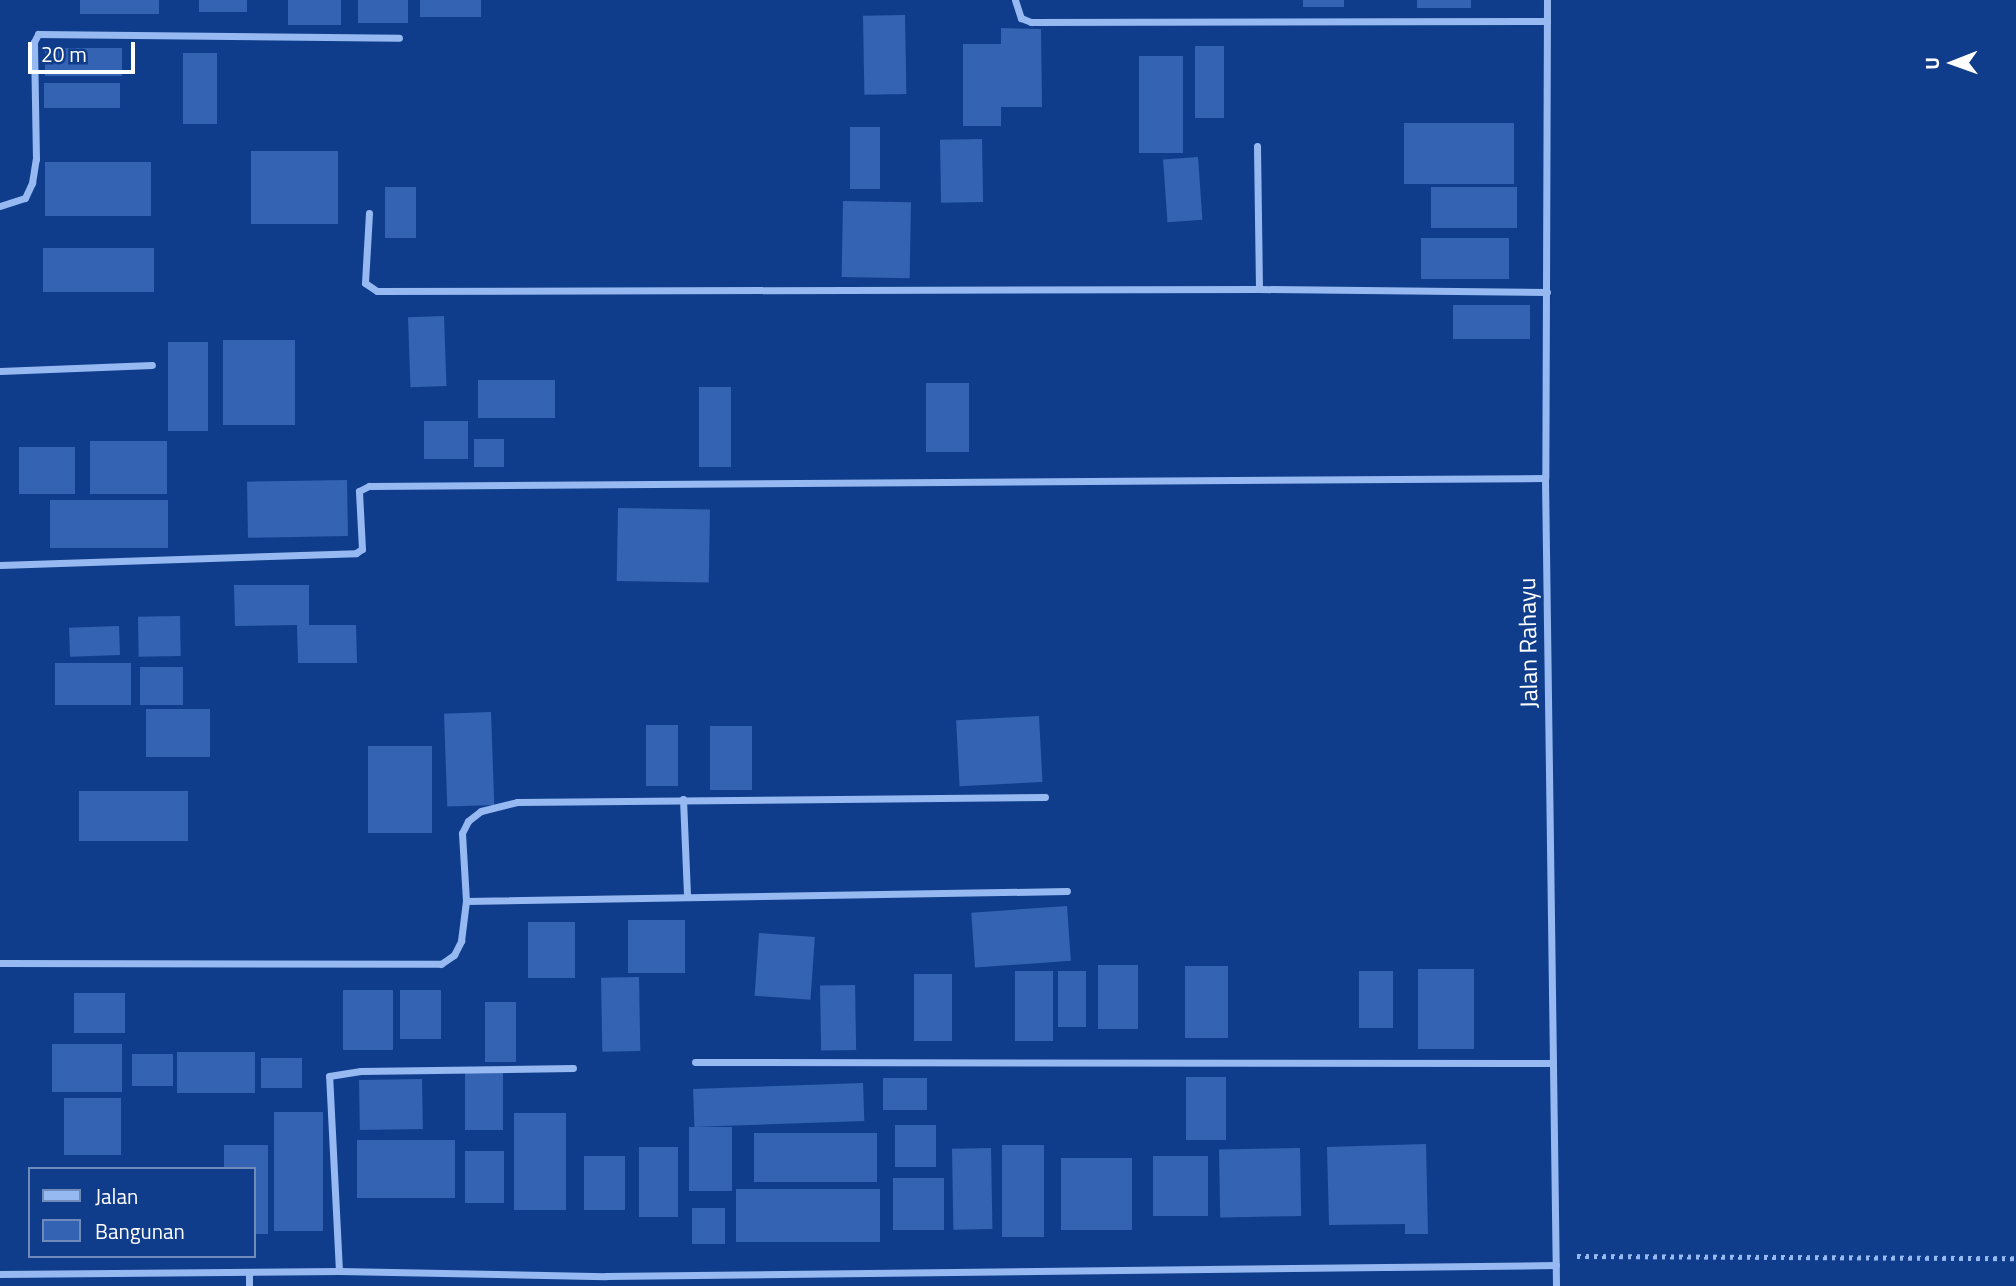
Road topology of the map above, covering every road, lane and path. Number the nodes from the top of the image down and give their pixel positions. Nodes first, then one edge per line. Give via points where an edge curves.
1 (1014, 0) edge
2 (1547, 0) edge
3 (1547, 21) junction
4 (399, 38) dead end
5 (1257, 146) dead end
6 (0, 206) edge
7 (369, 213) dead end
8 (1259, 289) junction
9 (1547, 292) junction
10 (152, 365) dead end
11 (0, 371) edge
12 (1545, 478) junction
13 (0, 565) edge
14 (1045, 797) dead end
15 (682, 799) junction
16 (1067, 891) dead end
17 (687, 895) junction
18 (466, 901) junction
19 (0, 963) edge
20 (695, 1062) dead end
21 (1553, 1063) junction
22 (573, 1068) dead end
23 (1555, 1256) junction
24 (2016, 1258) edge
25 (1556, 1265) junction
26 (339, 1271) junction
27 (249, 1272) junction
28 (0, 1274) edge
29 (607, 1276) junction
30 (249, 1286) edge
31 (606, 1286) edge
32 (1556, 1286) edge

1 - 3 street via 1021,18 1031,22
2 - 3 street, Jalan Rahayu
3 - 9 street, Jalan Rahayu
4 - 6 street via 38,34 34,42 36,159 32,183 25,198
5 - 8 street
7 - 8 street via 365,283 377,291
8 - 9 street
9 - 12 street, Jalan Rahayu
10 - 11 street
12 - 13 street via 369,486 359,491 362,549 356,553
12 - 21 street, Jalan Rahayu
14 - 15 street
15 - 17 street
15 - 18 street via 517,802 481,811 462,832
16 - 17 street
17 - 18 street
18 - 19 street via 461,941 454,955 441,964
20 - 21 street
21 - 23 street, Jalan Rahayu
22 - 26 street via 361,1070 329,1076
23 - 24 path
23 - 25 street, Jalan Rahayu
25 - 29 street
25 - 32 street, Jalan Rahayu
26 - 27 street
26 - 29 street
27 - 28 street
27 - 30 street
29 - 31 street

